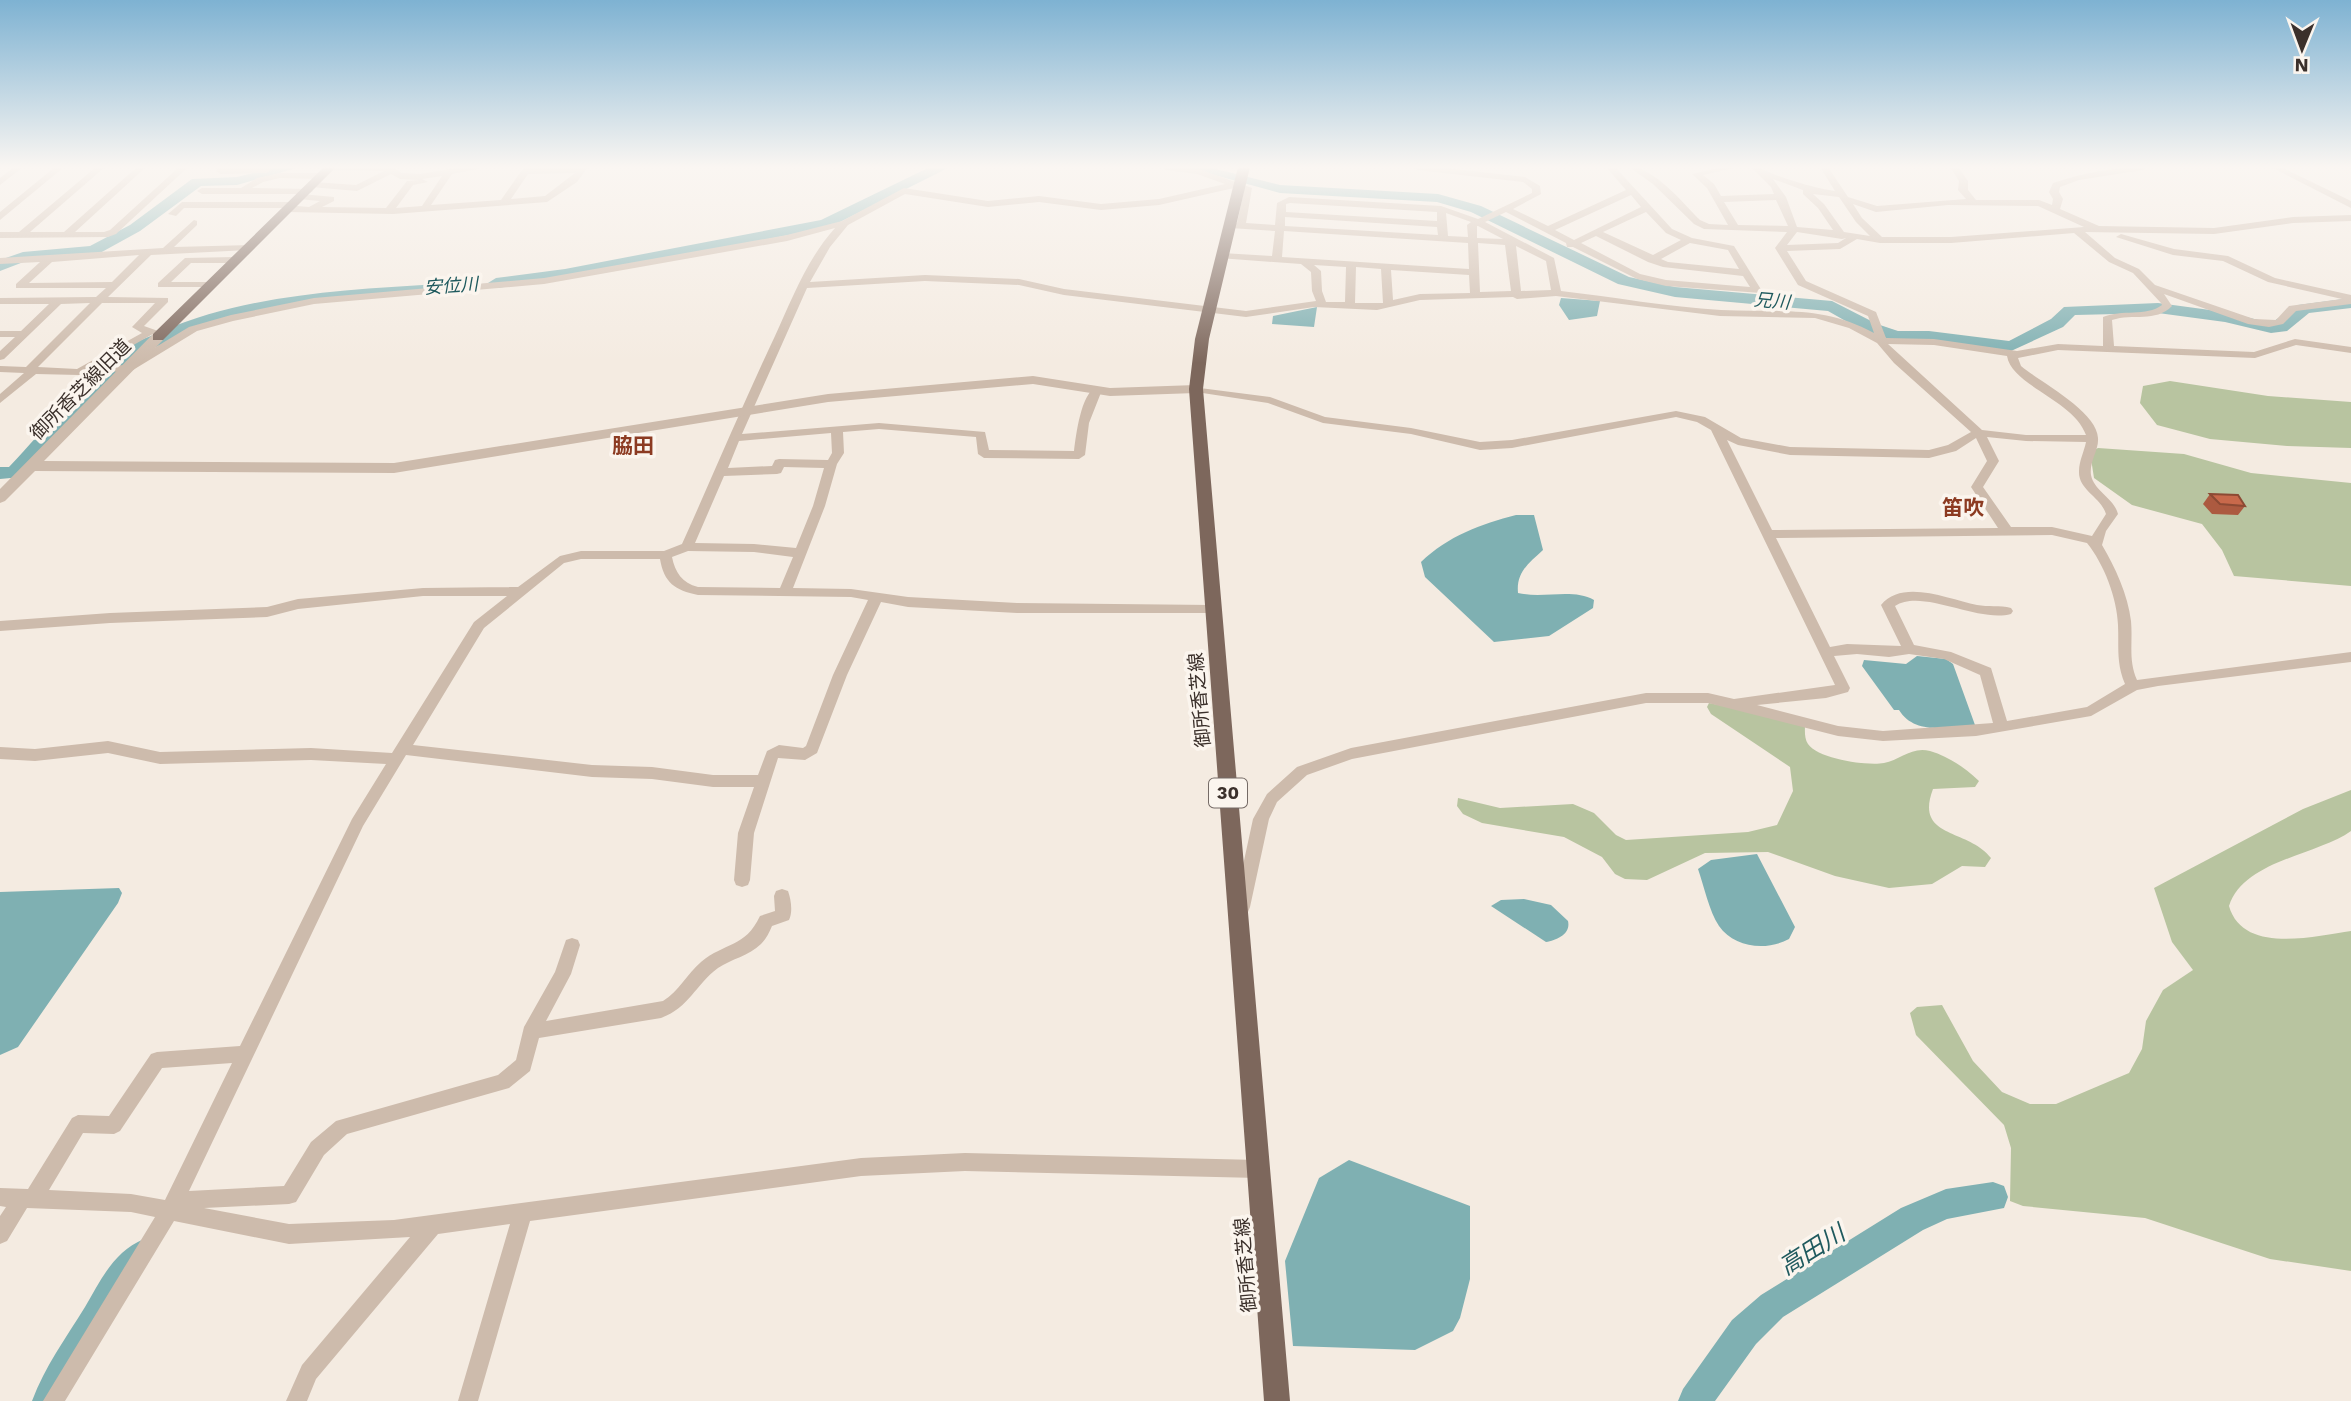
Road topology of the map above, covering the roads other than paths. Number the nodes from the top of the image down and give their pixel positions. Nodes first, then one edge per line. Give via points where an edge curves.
1 (24, 232) edge
2 (69, 232) edge
3 (107, 232) edge
4 (187, 232) edge
5 (263, 232) edge
6 (804, 232) edge
7 (839, 232) edge
8 (1232, 232) edge
9 (1279, 232) edge
10 (1322, 232) edge
11 (1443, 232) edge
12 (1470, 232) edge
13 (1497, 232) edge
14 (1546, 232) edge
15 (1595, 232) joint
16 (1674, 232) edge
17 (1792, 232) edge
18 (1813, 232) edge
19 (1839, 232) edge
20 (1872, 232) edge
21 (2058, 232) edge
22 (2079, 232) edge
23 (2109, 232) edge
24 (0, 235) edge
25 (21, 235) junction
26 (66, 235) junction
27 (1842, 236) junction
28 (1853, 238) junction
29 (1443, 239) junction
30 (1471, 240) junction
31 (1689, 240) junction
32 (1880, 240) junction
33 (1514, 243) junction
34 (1570, 244) junction
35 (248, 247) junction
36 (1780, 248) junction
37 (167, 249) junction
38 (148, 252) junction
39 (1222, 256) junction
40 (49, 259) junction
41 (235, 260) junction
42 (1651, 260) junction
43 (1277, 261) junction
44 (1304, 263) junction
45 (1, 264) edge
46 (1351, 265) junction
47 (1387, 267) junction
48 (1474, 272) junction
49 (1747, 273) junction
50 (114, 285) junction
51 (210, 285) junction
52 (804, 285) junction
53 (2152, 286) junction
54 (1556, 293) junction
55 (1517, 296) junction
56 (1475, 297) junction
57 (2351, 299) edge
58 (58, 301) junction
59 (97, 301) junction
60 (0, 302) edge
61 (1322, 303) junction
62 (1388, 305) junction
63 (1350, 306) junction
64 (1210, 311) junction
65 (174, 332) junction
66 (0, 334) edge
67 (24, 334) junction
68 (154, 335) junction
69 (1880, 339) junction
70 (2109, 349) junction
71 (2351, 351) edge
72 (2017, 354) junction
73 (0, 357) edge
74 (126, 368) junction
75 (0, 369) edge
76 (31, 370) junction
77 (79, 372) junction
78 (1196, 389) junction
79 (1096, 390) junction
80 (0, 400) edge
81 (745, 410) junction
82 (837, 429) junction
83 (1717, 429) junction
84 (1977, 433) junction
85 (733, 438) junction
86 (2093, 439) junction
87 (831, 464) junction
88 (32, 466) junction
89 (721, 472) junction
90 (0, 498) edge
91 (2007, 531) junction
92 (1767, 534) junction
93 (2096, 544) junction
94 (687, 547) junction
95 (799, 553) junction
96 (665, 555) junction
97 (786, 590) junction
98 (519, 591) junction
99 (876, 598) junction
100 (1212, 610) junction
101 (2006, 611) dead end
102 (0, 626) edge
103 (1909, 649) junction
104 (1826, 653) junction
105 (2351, 657) edge
106 (2133, 686) junction
107 (1736, 703) junction
108 (2002, 728) junction
109 (0, 753) edge
110 (398, 754) junction
111 (764, 781) junction
112 (742, 880) dead end
113 (782, 896) dead end
114 (1239, 919) junction
115 (572, 945) dead end
116 (532, 1031) junction
117 (245, 1054) junction
118 (1258, 1169) junction
119 (0, 1197) edge
120 (28, 1198) junction
121 (169, 1212) junction
122 (523, 1212) junction
123 (433, 1224) junction
124 (0, 1234) edge
125 (53, 1401) edge
126 (296, 1401) edge
127 (468, 1401) edge
128 (1277, 1401) edge

1 - 25 street
2 - 26 street
3 - 26 street
4 - 37 street
5 - 35 main road
6 - 65 street via 544,281 314,301
7 - 52 street
8 - 39 main road, 御所香芝線 / 30
9 - 43 street
10 - 29 street
11 - 29 street
12 - 30 street
13 - 33 street
14 - 34 street
15 - 34 street
15 - 42 street
16 - 31 street
17 - 36 street
18 - 27 street
19 - 27 street
20 - 32 street
21 - 32 street
22 - 53 street
23 - 57 street via 2173,252 2225,258 2273,280
24 - 25 street
25 - 26 street
27 - 28 street
28 - 32 street
28 - 36 street via 1840,246
29 - 30 street
30 - 33 street
30 - 48 street
31 - 42 street
31 - 49 street via 1731,248
33 - 54 street via 1550,260
33 - 55 street
34 - 49 street via 1622,271 1666,283 1757,291
35 - 37 street
35 - 41 main road
36 - 69 street via 1802,284 1872,314
37 - 38 street
38 - 40 street
38 - 50 street
39 - 43 street
39 - 64 main road, 御所香芝線 / 30
40 - 45 street
40 - 50 street via 20,285
41 - 51 main road
41 - 51 street via 188,260 162,285
42 - 49 street via 1677,268
43 - 44 street
44 - 46 street
44 - 61 street via 1316,271
46 - 47 street
46 - 63 street
47 - 48 street
47 - 62 street
48 - 56 street
50 - 59 street
51 - 65 main road
52 - 64 street via 925,278 1019,282
52 - 81 street
53 - 57 street via 2269,324 2279,322 2293,307
53 - 70 street via 2165,309 2111,316 2105,322
54 - 55 street
54 - 69 street via 1720,313 1816,315
55 - 56 street
56 - 62 street via 1420,297
58 - 59 street
58 - 60 street
58 - 67 street
59 - 68 street via 164,300 137,327
59 - 76 street
61 - 63 street
61 - 64 street via 1257,313
62 - 63 street
64 - 78 main road, 御所香芝線 / 30
65 - 68 main road
65 - 74 street
66 - 67 street
67 - 73 street
68 - 74 street, 御所香芝線旧道 via 142,355
68 - 77 street
69 - 72 street
69 - 84 street
70 - 71 street via 2255,355 2286,343 2304,342
70 - 72 street via 2045,347
72 - 86 street via 2012,357 2016,367 2081,416
74 - 77 street
74 - 88 street, 御所香芝線旧道
75 - 76 street
76 - 77 street
76 - 80 street
78 - 79 street
78 - 83 street via 1270,400 1323,420 1411,431 1480,446 1676,414 1701,419
78 - 100 main road, 御所香芝線 / 30
79 - 81 street via 1033,380
79 - 82 street via 1083,423 1079,455 984,454 981,434 879,426
81 - 85 street
81 - 88 street via 394,468
82 - 85 street
82 - 87 street via 838,453
83 - 84 street via 1738,441 1771,449 1899,456 1942,452
83 - 92 street
84 - 86 street
84 - 91 street via 1988,444 1993,461 1976,487
85 - 89 street
86 - 93 street via 2084,472 2112,514
87 - 89 street via 779,463 777,470
87 - 95 street
88 - 90 street, 御所香芝線旧道
89 - 94 street
91 - 92 street
91 - 93 street via 2070,534
92 - 104 street
93 - 106 street via 2124,616 2121,657
94 - 95 street
94 - 96 street
95 - 97 street
96 - 97 street via 669,575 686,588 710,592
96 - 98 street via 570,557
97 - 99 street
98 - 102 street via 422,592 298,604 267,612
98 - 110 street via 479,625
99 - 100 street via 1017,608
99 - 111 street via 812,749 805,754 779,751 772,755
100 - 114 main road, 御所香芝線 / 30
101 - 103 street via 1992,615 1942,601 1891,600 1890,612
103 - 104 street via 1897,653 1841,647
103 - 108 street via 1946,655 1986,672
104 - 107 street via 1843,688
105 - 106 street
106 - 108 street via 2091,711
107 - 108 street via 1861,735
107 - 114 street via 1675,696 1646,698 1327,760 1286,783 1272,798 1261,819
109 - 110 street via 35,755 108,747 160,758
110 - 111 street via 713,781
110 - 117 street via 344,846
111 - 112 street via 746,833
113 - 116 street via 783,915 766,922 751,944 703,970 677,1003 662,1010
114 - 118 main road, 御所香芝線 / 30
115 - 116 street via 563,974
116 - 121 street via 524,1065 503,1082 360,1120 327,1136 289,1195 193,1199
117 - 120 street via 157,1060 114,1125 78,1124
117 - 121 street
118 - 122 street via 965,1162 872,1166
118 - 128 main road, 御所香芝線 / 30
119 - 120 street
120 - 121 street via 131,1203
120 - 124 street
121 - 123 street via 289,1234 356,1233
121 - 125 street
122 - 123 street
122 - 127 street
123 - 126 street via 309,1372

